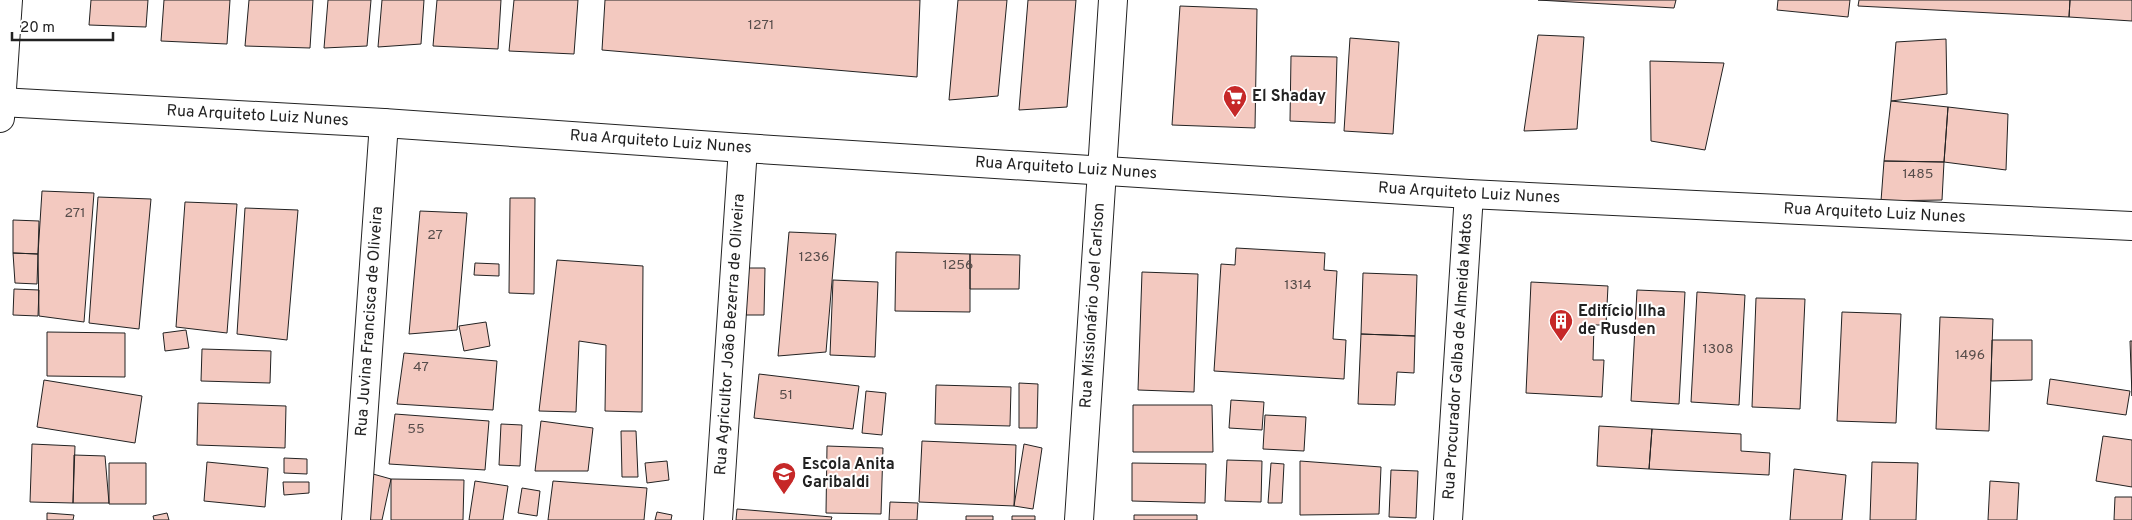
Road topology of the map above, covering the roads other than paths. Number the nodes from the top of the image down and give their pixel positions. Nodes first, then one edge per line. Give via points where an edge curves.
1 (8, 0) edge
2 (1113, 0) edge
3 (0, 107) edge
4 (384, 123) junction
5 (743, 148) junction
6 (1102, 171) junction
7 (1469, 194) junction
8 (2132, 226) edge
9 (356, 520) edge
10 (718, 520) edge
11 (1079, 520) edge
12 (1448, 520) edge

1 - 3 main road
2 - 6 main road, Rua Missionário Joel Carlson
3 - 4 main road, Rua Arquiteto Luiz Nunes
4 - 5 main road, Rua Arquiteto Luiz Nunes
4 - 9 main road, Rua Juvina Francisca de Oliveira
5 - 6 main road, Rua Arquiteto Luiz Nunes
5 - 10 main road, Rua Agricultor João Bezerra de Oliveira
6 - 7 main road, Rua Arquiteto Luiz Nunes
6 - 11 main road, Rua Missionário Joel Carlson
7 - 8 main road, Rua Arquiteto Luiz Nunes
7 - 12 main road, Rua Procurador Galba de Almeida Matos

